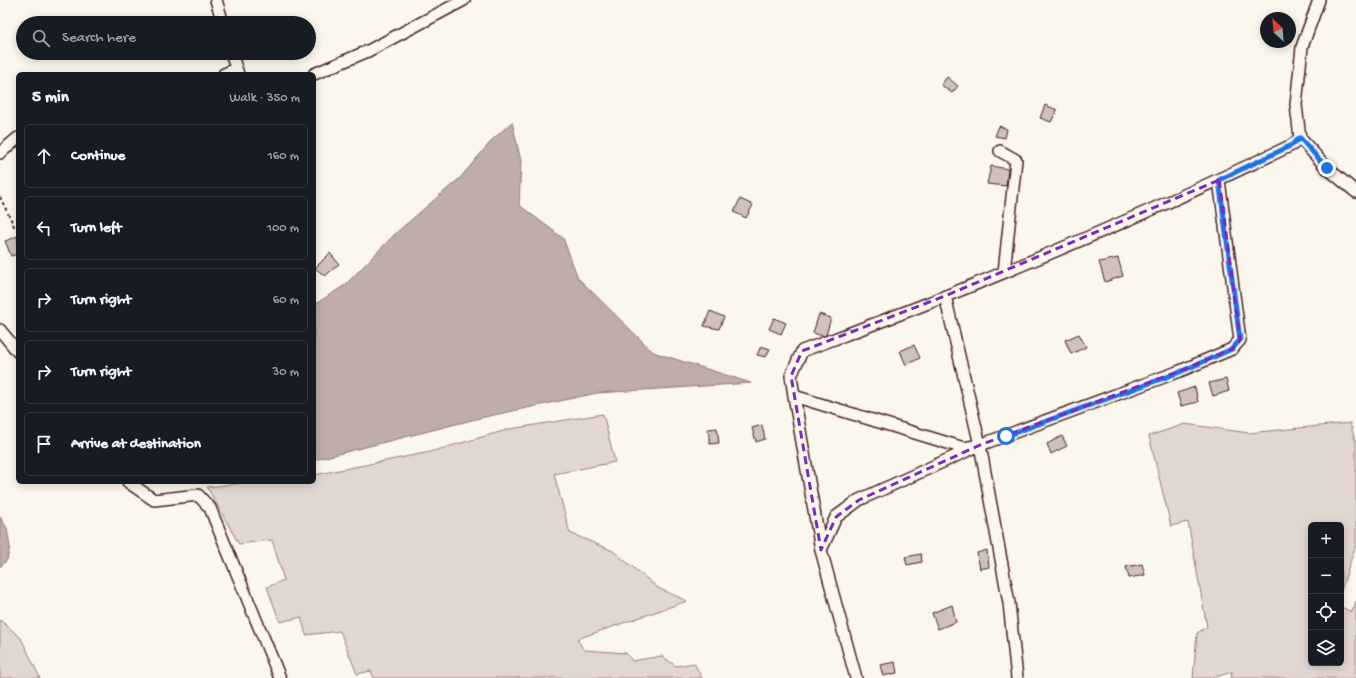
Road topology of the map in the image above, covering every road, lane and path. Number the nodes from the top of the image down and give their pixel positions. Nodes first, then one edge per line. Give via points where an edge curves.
1 (216, 0) edge
2 (464, 0) edge
3 (1319, 0) edge
4 (221, 16) edge
5 (233, 60) edge
6 (237, 72) edge
7 (316, 73) edge
8 (1300, 138) junction
9 (16, 140) edge
10 (1000, 151) dead end
11 (0, 153) edge
12 (1219, 180) junction
13 (1356, 192) edge
14 (0, 197) edge
15 (15, 228) dead end
16 (1004, 272) junction
17 (945, 296) junction
18 (0, 330) edge
19 (16, 350) edge
20 (794, 396) junction
21 (980, 445) junction
22 (131, 484) edge
23 (821, 550) junction
24 (280, 678) edge
25 (856, 678) edge
26 (1017, 678) edge

1 - 4 street
2 - 7 street via 368,51
3 - 8 street via 1302,46 1296,105
5 - 6 street
8 - 12 street via 1292,145
8 - 13 street via 1327,168
9 - 11 street
10 - 16 street via 1016,160
12 - 16 street
12 - 21 street via 1240,340 1232,349 1180,372
14 - 15 path
16 - 17 street
17 - 20 street via 802,351 791,376
17 - 21 street
18 - 19 street
20 - 21 street via 964,448
20 - 23 street
21 - 23 street via 859,500 836,517
21 - 26 street via 1009,603
22 - 24 street via 154,500 198,496 210,508
23 - 25 street

